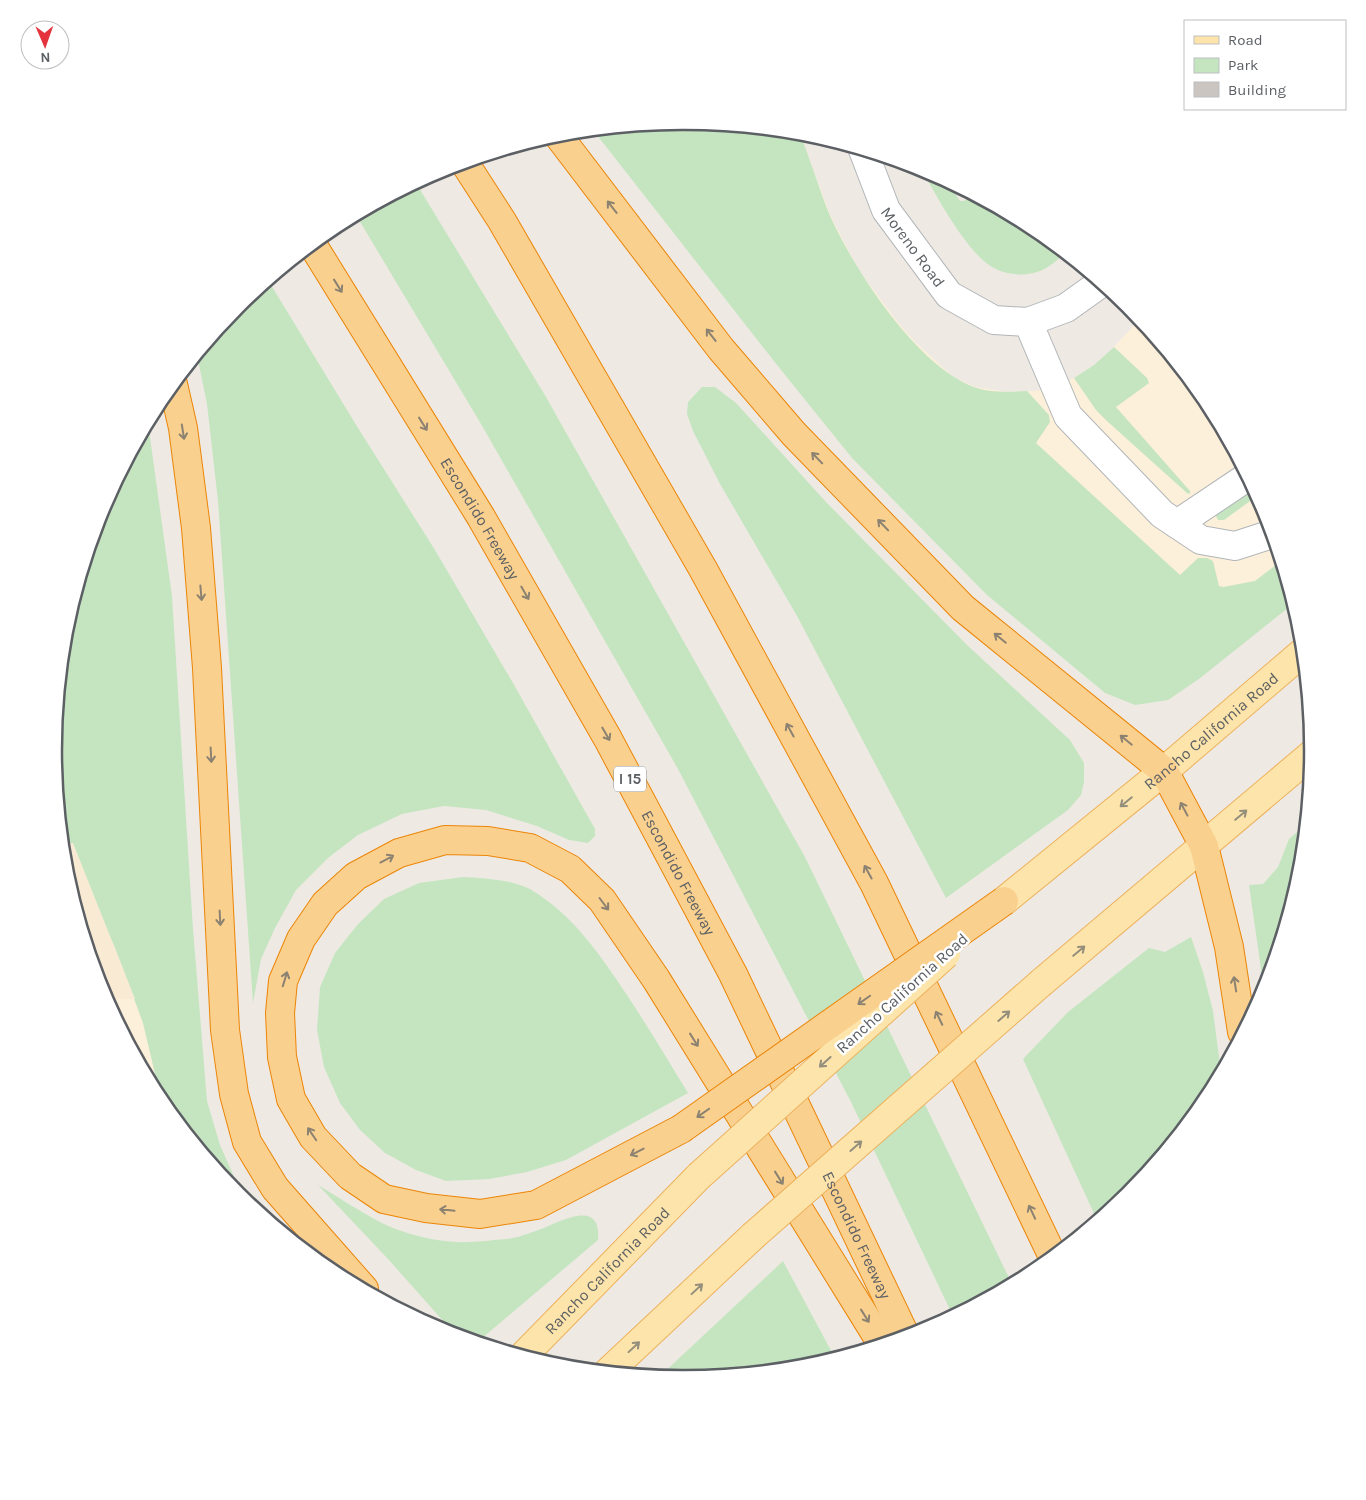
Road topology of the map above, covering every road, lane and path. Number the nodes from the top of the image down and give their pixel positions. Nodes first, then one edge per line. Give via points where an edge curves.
1 (562, 141) edge
2 (866, 157) edge
3 (468, 168) edge
4 (316, 250) edge
5 (1096, 287) edge
6 (1028, 322) junction
7 (175, 394) edge
8 (1242, 480) edge
9 (1177, 524) junction
10 (1265, 536) edge
11 (1296, 658) edge
12 (1303, 761) edge
13 (1164, 771) junction
14 (1204, 846) junction
15 (1004, 901) junction
16 (1241, 1023) edge
17 (728, 1095) edge
18 (728, 1095) edge
19 (728, 1095) edge
20 (728, 1095) edge
21 (1050, 1250) edge
22 (349, 1272) edge
23 (903, 1330) edge
24 (879, 1339) edge
25 (528, 1351) edge
26 (614, 1366) edge

13 -> 1 highway via 963,608 794,434 722,349
2 - 6 street, Moreno Road via 886,210 949,295 994,320
21 -> 3 highway via 874,883 703,569 502,221
4 -> 23 highway, Escondido Freeway / I 15 via 481,517 608,739 733,974
5 - 6 street, Moreno Road via 1066,308
6 - 9 street via 1068,416 1162,514
7 -> 22 highway via 196,528 207,668 225,1030 234,1094 247,1142 275,1188
8 - 9 street
9 - 10 street via 1201,540 1235,546
11 - 13 main road, Rancho California Road
14 -> 12 main road
14 -> 13 highway
13 -> 15 main road, Rancho California Road
16 -> 14 highway via 1229,947
26 -> 14 main road, bridge via 753,1236 1042,982
15 -> 17 highway, bridge
15 -> 25 main road, Rancho California Road, bridge via 700,1176
18 -> 19 highway, bridge via 680,1129 536,1205 480,1214 384,1199 350,1176 313,1138 291,1099 282,1057 280,1013 283,981 301,939 325,904 356,876 398,853 445,840 488,841 530,848 570,869 602,900 656,979
20 -> 24 highway, bridge

